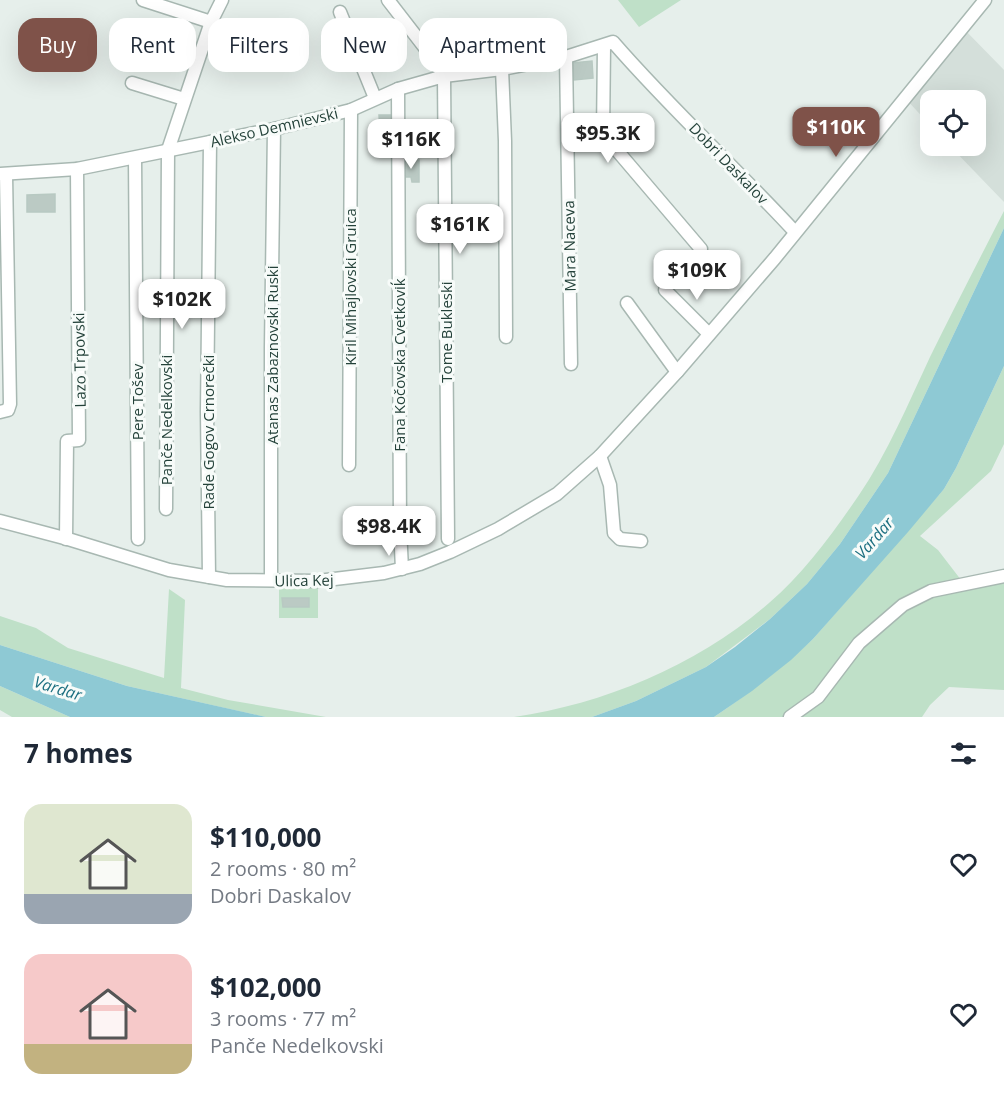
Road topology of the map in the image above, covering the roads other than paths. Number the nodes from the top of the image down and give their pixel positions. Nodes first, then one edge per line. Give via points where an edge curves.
1 (143, 0) edge
2 (222, 0) edge
3 (388, 0) edge
4 (985, 0) edge
5 (340, 12) dead end
6 (213, 18) edge
7 (208, 21) edge
8 (208, 31) edge
9 (609, 44) junction
10 (567, 57) edge
11 (477, 72) edge
12 (502, 72) edge
13 (566, 72) edge
14 (444, 76) junction
15 (132, 83) dead end
16 (398, 89) junction
17 (375, 98) junction
18 (184, 99) junction
19 (351, 110) junction
20 (274, 129) junction
21 (210, 142) junction
22 (168, 150) junction
23 (135, 158) junction
24 (77, 169) junction
25 (3, 175) edge
26 (795, 232) junction
27 (701, 249) dead end
28 (665, 290) dead end
29 (627, 303) dead end
30 (709, 334) junction
31 (506, 337) dead end
32 (571, 364) dead end
33 (677, 372) junction
34 (0, 412) edge
35 (600, 456) junction
36 (349, 465) dead end
37 (166, 509) dead end
38 (0, 521) edge
39 (66, 538) junction
40 (138, 539) dead end
41 (448, 539) dead end
42 (641, 541) dead end
43 (402, 569) junction
44 (1004, 576) edge
45 (209, 577) junction
46 (271, 580) junction
47 (789, 717) edge

1 - 7 street
2 - 6 street, Panče Nedelkovski
3 - 14 street
4 - 26 street, Ulica Kej
5 - 17 street
8 - 18 street, Panče Nedelkovski
9 - 10 street, Alekso Demnievski
9 - 26 street, Dobri Daskalov
9 - 27 street via 603,134
11 - 14 street, Alekso Demnievski
12 - 31 street
13 - 32 street, Mara Naceva
14 - 16 street, Alekso Demnievski
14 - 41 street, Tome Bukleski
15 - 18 street
16 - 17 street, Alekso Demnievski
16 - 43 street, Fana Kočovska Cvetkoviḱ
17 - 19 street, Alekso Demnievski
18 - 22 street, Panče Nedelkovski
19 - 20 street, Alekso Demnievski
19 - 36 street, Kiril Mihajlovski Gruica
20 - 21 street, Alekso Demnievski
20 - 46 street, Atanas Zabaznovski Ruski
21 - 22 street, Alekso Demnievski
21 - 45 street, Rade Gogov Crnorečki
22 - 23 street, Alekso Demnievski
22 - 37 street, Panče Nedelkovski
23 - 24 street, Alekso Demnievski
23 - 40 street, Pere Tošev
24 - 25 street, Alekso Demnievski
24 - 39 street, Lazo Trpovski via 80,440 67,441
25 - 34 street via 10,404 8,410
26 - 30 street, Ulica Kej
28 - 30 street
29 - 33 street
30 - 33 street, Ulica Kej
33 - 35 street, Ulica Kej
35 - 42 street via 610,485 615,536
35 - 43 street, Ulica Kej via 540,505 476,541
38 - 39 street, Ulica Kej
39 - 45 street, Ulica Kej via 169,570
43 - 46 street, Ulica Kej via 318,581
44 - 47 street via 932,591 903,605 859,643 818,697
45 - 46 street, Ulica Kej

